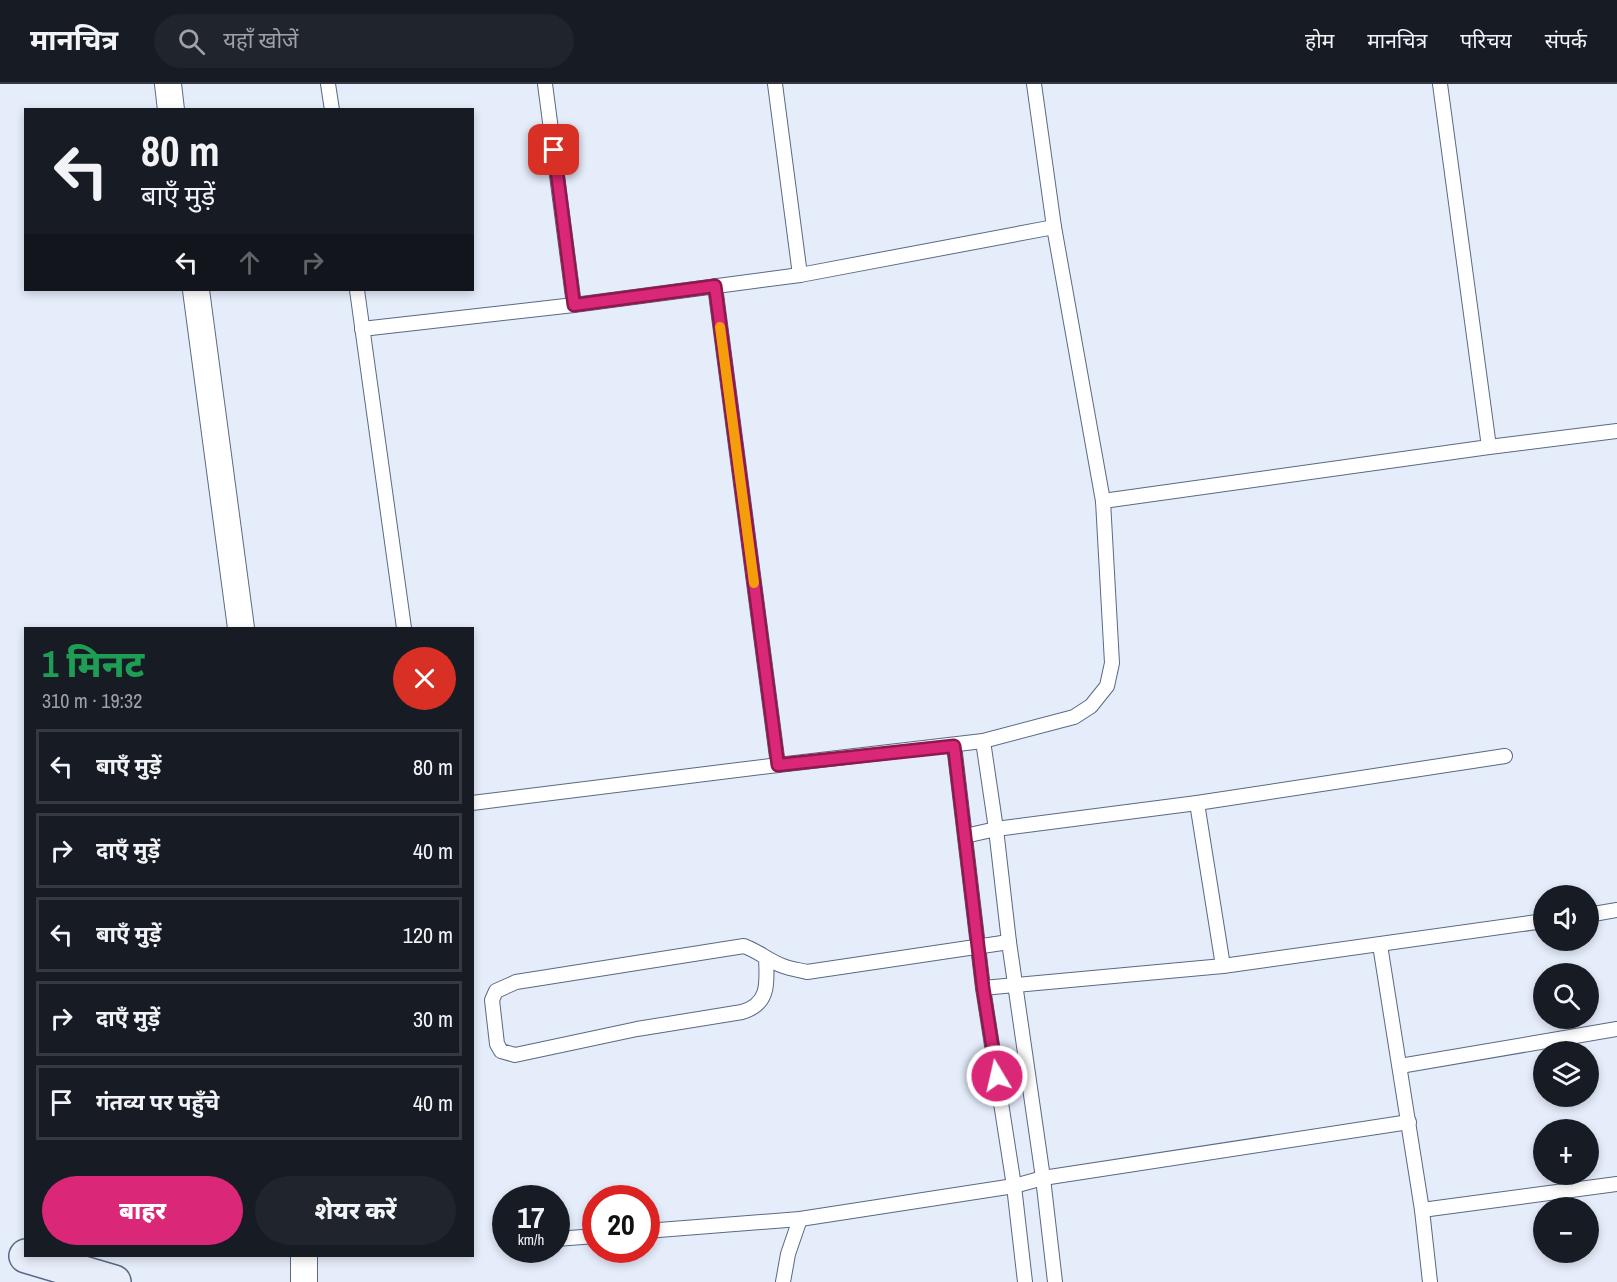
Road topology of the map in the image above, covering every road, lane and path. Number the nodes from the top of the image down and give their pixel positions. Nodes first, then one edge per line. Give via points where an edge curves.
1 (168, 84) edge
2 (328, 84) edge
3 (545, 84) edge
4 (775, 84) edge
5 (1034, 84) edge
6 (1440, 84) edge
7 (171, 108) edge
8 (332, 108) edge
9 (1054, 227) junction
10 (800, 275) junction
11 (715, 286) junction
12 (196, 291) edge
13 (357, 291) edge
14 (574, 305) junction
15 (362, 330) junction
16 (1617, 431) edge
17 (1489, 447) junction
18 (1103, 501) junction
19 (242, 627) edge
20 (404, 627) edge
21 (983, 741) junction
22 (954, 746) junction
23 (1505, 756) dead end
24 (778, 765) junction
25 (474, 803) edge
26 (1197, 803) junction
27 (996, 829) junction
28 (965, 836) junction
29 (1617, 910) edge
30 (1599, 913) edge
31 (1533, 923) edge
32 (1008, 942) junction
33 (1380, 945) junction
34 (979, 946) junction
35 (766, 958) junction
36 (1223, 966) junction
37 (1015, 984) junction
38 (983, 988) junction
39 (1617, 1029) edge
40 (1400, 1066) junction
41 (1409, 1122) junction
42 (1043, 1178) junction
43 (1617, 1184) edge
44 (1014, 1185) junction
45 (1422, 1210) junction
46 (800, 1219) junction
47 (660, 1230) edge
48 (0, 1248) edge
49 (24, 1254) edge
50 (33, 1257) edge
51 (304, 1257) edge
52 (114, 1282) edge
53 (304, 1282) edge
54 (783, 1282) edge
55 (1025, 1282) edge
56 (1055, 1282) edge
57 (1430, 1282) edge

1 - 7 street
2 - 8 lane
3 - 14 lane
4 - 10 lane
5 - 9 lane
6 - 17 lane
9 - 10 lane
9 - 18 lane
10 - 11 lane
11 - 14 lane
11 - 24 lane
12 - 19 street
13 - 15 lane
14 - 15 lane
15 - 20 lane
16 - 17 lane
17 - 18 lane
18 - 21 lane via 1112,663 1107,686 1091,706 1074,717
21 - 22 lane
21 - 27 lane
22 - 24 lane
22 - 28 lane
23 - 26 lane
24 - 25 lane
26 - 27 lane
26 - 36 lane
27 - 28 lane
27 - 32 lane
28 - 34 lane
29 - 30 lane
31 - 33 lane
32 - 34 lane
32 - 37 lane
33 - 36 lane
33 - 40 lane
34 - 35 lane via 807,972
34 - 38 lane
35 - 35 lane via 767,985 751,1010 515,1055 501,1051 497,1044 492,1000 496,991 516,982 744,946
36 - 37 lane
37 - 38 lane
37 - 42 lane
38 - 44 lane
39 - 40 lane
40 - 41 lane
41 - 42 lane
41 - 45 lane
42 - 44 lane
42 - 56 lane
43 - 45 lane
44 - 46 lane
44 - 55 lane
45 - 57 lane
46 - 47 lane
46 - 54 lane
48 - 49 street
50 - 52 street
51 - 53 street

